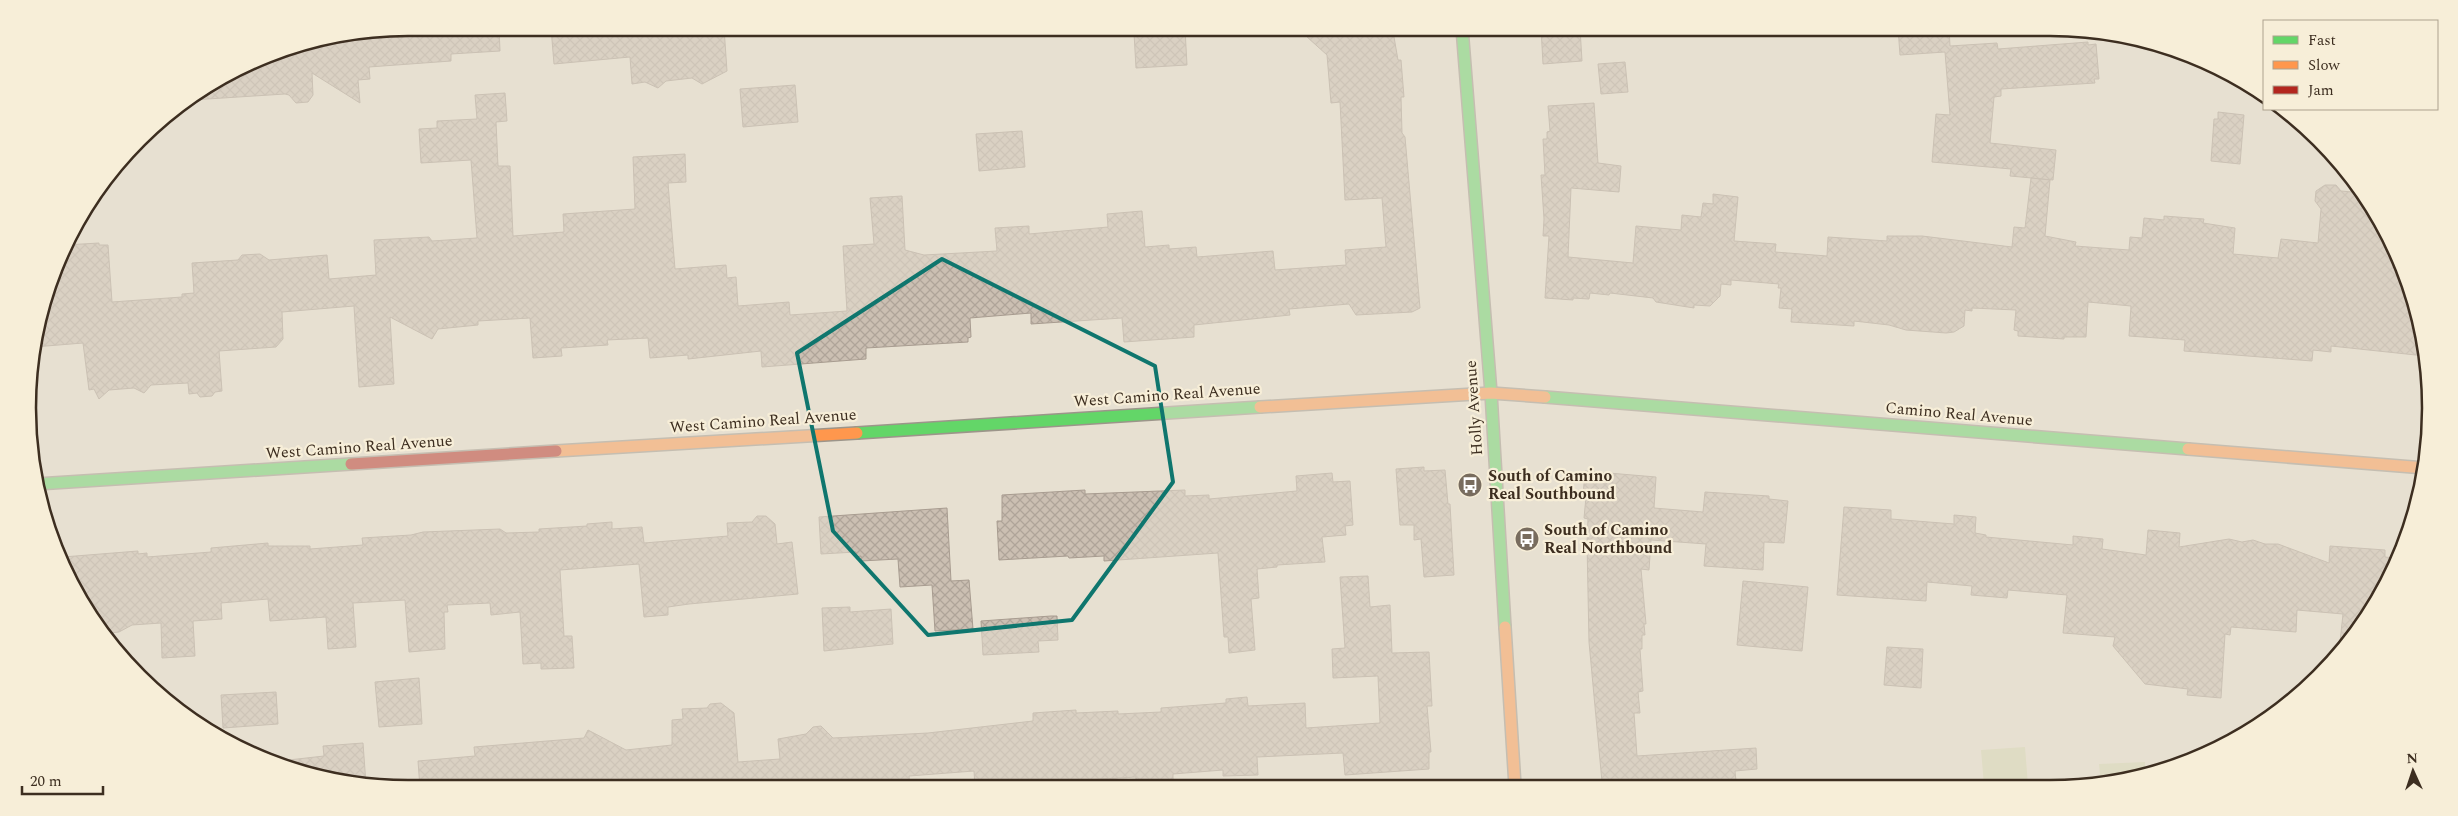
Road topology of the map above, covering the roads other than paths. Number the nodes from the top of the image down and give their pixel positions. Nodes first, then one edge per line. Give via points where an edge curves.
1 (1463, 36) edge
2 (1491, 393) junction
3 (2417, 467) edge
4 (44, 484) edge
5 (1515, 780) edge

1 - 2 street, Holly Avenue
2 - 3 street, Camino Real Avenue
2 - 4 street, West Camino Real Avenue
2 - 5 street, Holly Avenue

